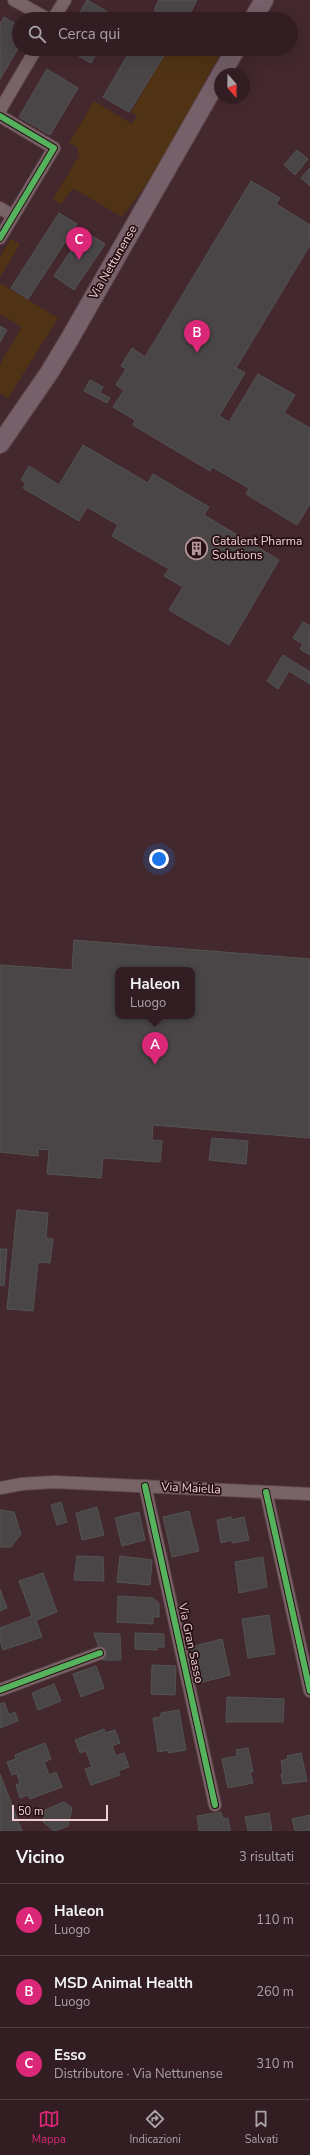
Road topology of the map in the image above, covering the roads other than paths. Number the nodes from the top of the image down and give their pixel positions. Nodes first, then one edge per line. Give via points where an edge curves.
1 (14, 0) edge
2 (65, 0) edge
3 (264, 0) edge
4 (35, 12) edge
5 (57, 12) edge
6 (257, 12) edge
7 (32, 56) edge
8 (232, 56) edge
9 (225, 68) edge
10 (214, 87) edge
11 (0, 110) edge
12 (0, 116) edge
13 (0, 208) edge
14 (14, 216) junction
15 (0, 238) edge
16 (0, 444) edge
17 (145, 1486) junction
18 (0, 1488) edge
19 (266, 1492) junction
20 (310, 1494) edge
21 (100, 1654) dead end
22 (0, 1690) edge
23 (310, 1691) edge
24 (215, 1804) dead end

1 - 4 street
2 - 5 street
3 - 6 main road
7 - 11 street
8 - 9 main road, Via Nettunense
10 - 16 main road, Via Nettunense via 69,340
12 - 14 street via 54,148
13 - 14 street
14 - 15 street
17 - 18 street, Via Maiella via 54,1482
17 - 19 street, Via Maiella
17 - 24 street, Via Gran Sasso
19 - 20 street, Via Maiella
19 - 23 street
21 - 22 street

